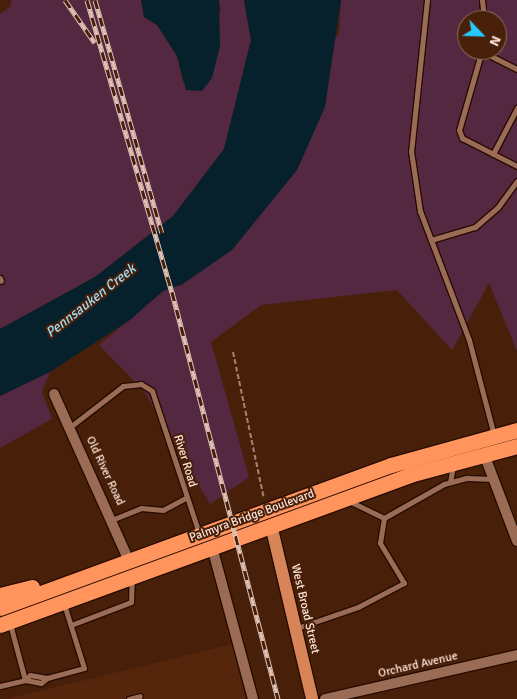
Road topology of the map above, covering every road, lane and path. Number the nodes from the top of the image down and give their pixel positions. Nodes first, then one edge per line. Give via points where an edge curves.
1 (426, 0) edge
2 (479, 60) edge
3 (500, 60) edge
4 (517, 69) edge
5 (517, 108) edge
6 (493, 154) junction
7 (517, 166) edge
8 (517, 181) edge
9 (431, 240) junction
10 (233, 352) dead end
11 (54, 394) dead end
12 (70, 427) junction
13 (517, 430) edge
14 (494, 435) junction
15 (517, 446) edge
16 (484, 454) junction
17 (454, 462) junction
18 (492, 479) junction
19 (450, 482) junction
20 (186, 498) junction
21 (344, 498) junction
22 (269, 518) junction
23 (384, 518) junction
24 (114, 519) junction
25 (200, 536) junction
26 (517, 541) edge
27 (212, 547) junction
28 (129, 561) junction
29 (94, 573) junction
30 (132, 576) junction
31 (0, 594) edge
32 (63, 601) junction
33 (0, 608) edge
34 (5, 623) edge
35 (71, 625) junction
36 (296, 628) junction
37 (517, 655) edge
38 (47, 678) junction
39 (25, 680) junction
40 (0, 686) edge
41 (140, 696) dead end
42 (129, 699) edge
43 (253, 699) edge
44 (312, 699) edge
45 (325, 699) edge

1 - 9 lane via 411,152 420,211
2 - 6 lane via 459,130 462,138
3 - 4 lane
5 - 6 lane
6 - 7 lane
8 - 9 lane via 498,207 475,227
9 - 14 lane via 469,340
10 - 22 path
11 - 12 street, Old River Road
12 - 20 lane, River Road via 123,386 141,384 152,391
12 - 24 street, Old River Road
13 - 14 highway, Palmyra Bridge Boulevard
14 - 22 highway, Palmyra Bridge Boulevard via 410,458
15 - 16 highway, Palmyra Bridge Boulevard
16 - 17 highway, Palmyra Bridge Boulevard
16 - 18 street
17 - 19 lane
17 - 21 highway, Palmyra Bridge Boulevard
18 - 19 lane
18 - 26 street
19 - 23 lane
20 - 24 lane via 163,510 141,508
20 - 25 lane, River Road
21 - 22 highway, Palmyra Bridge Boulevard
21 - 23 lane
22 - 25 highway, Palmyra Bridge Boulevard
22 - 27 highway, Palmyra Bridge Boulevard
22 - 36 main road, West Broad Street
23 - 36 lane via 380,544 404,583 358,607
24 - 28 street, Old River Road
25 - 28 highway, Palmyra Bridge Boulevard
27 - 30 highway, Palmyra Bridge Boulevard
27 - 43 street
28 - 29 highway, Palmyra Bridge Boulevard
29 - 31 highway
29 - 33 highway, Palmyra Bridge Boulevard
30 - 32 highway, Palmyra Bridge Boulevard
30 - 35 lane via 131,602
32 - 34 highway, Palmyra Bridge Boulevard
32 - 35 lane
34 - 39 lane
35 - 38 lane via 84,668
36 - 44 main road, West Broad Street
37 - 45 street, Orchard Avenue
38 - 39 lane via 41,683
38 - 39 lane via 30,674
39 - 40 lane
41 - 42 lane

